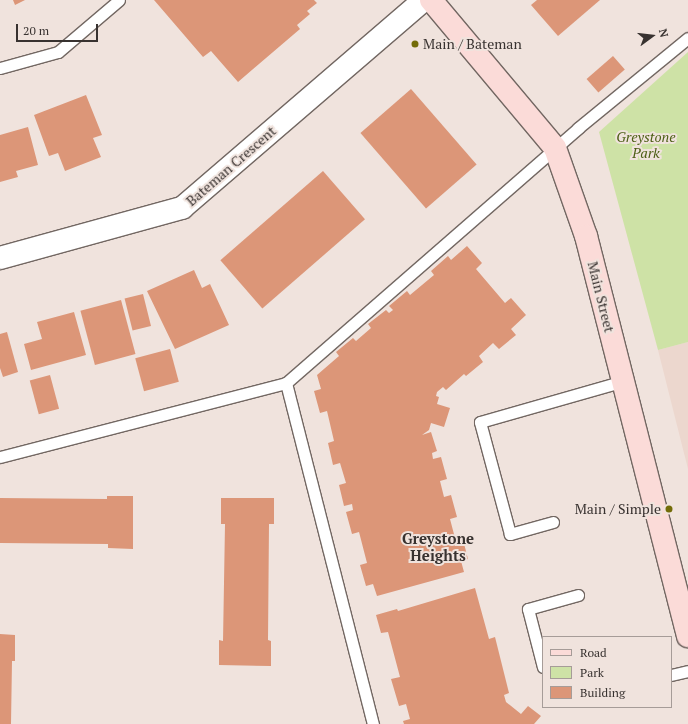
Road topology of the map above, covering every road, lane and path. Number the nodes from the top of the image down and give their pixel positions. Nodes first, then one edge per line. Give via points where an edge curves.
1 (119, 0) edge
2 (424, 0) edge
3 (431, 0) edge
4 (688, 38) edge
5 (0, 68) edge
6 (555, 148) junction
7 (0, 258) edge
8 (624, 381) junction
9 (286, 383) junction
10 (0, 457) edge
11 (553, 522) dead end
12 (578, 595) dead end
13 (688, 636) edge
14 (542, 663) edge
15 (688, 671) edge
16 (672, 675) edge
17 (373, 724) edge

1 - 5 lane via 58,52
2 - 7 street, Bateman Crescent via 182,208
3 - 6 street, Main Street
4 - 6 lane
6 - 8 street, Main Street via 586,236
6 - 9 lane
8 - 11 lane via 480,422 510,534
8 - 13 street, Main Street
9 - 10 lane
9 - 17 lane
12 - 14 lane via 528,609
15 - 16 lane

